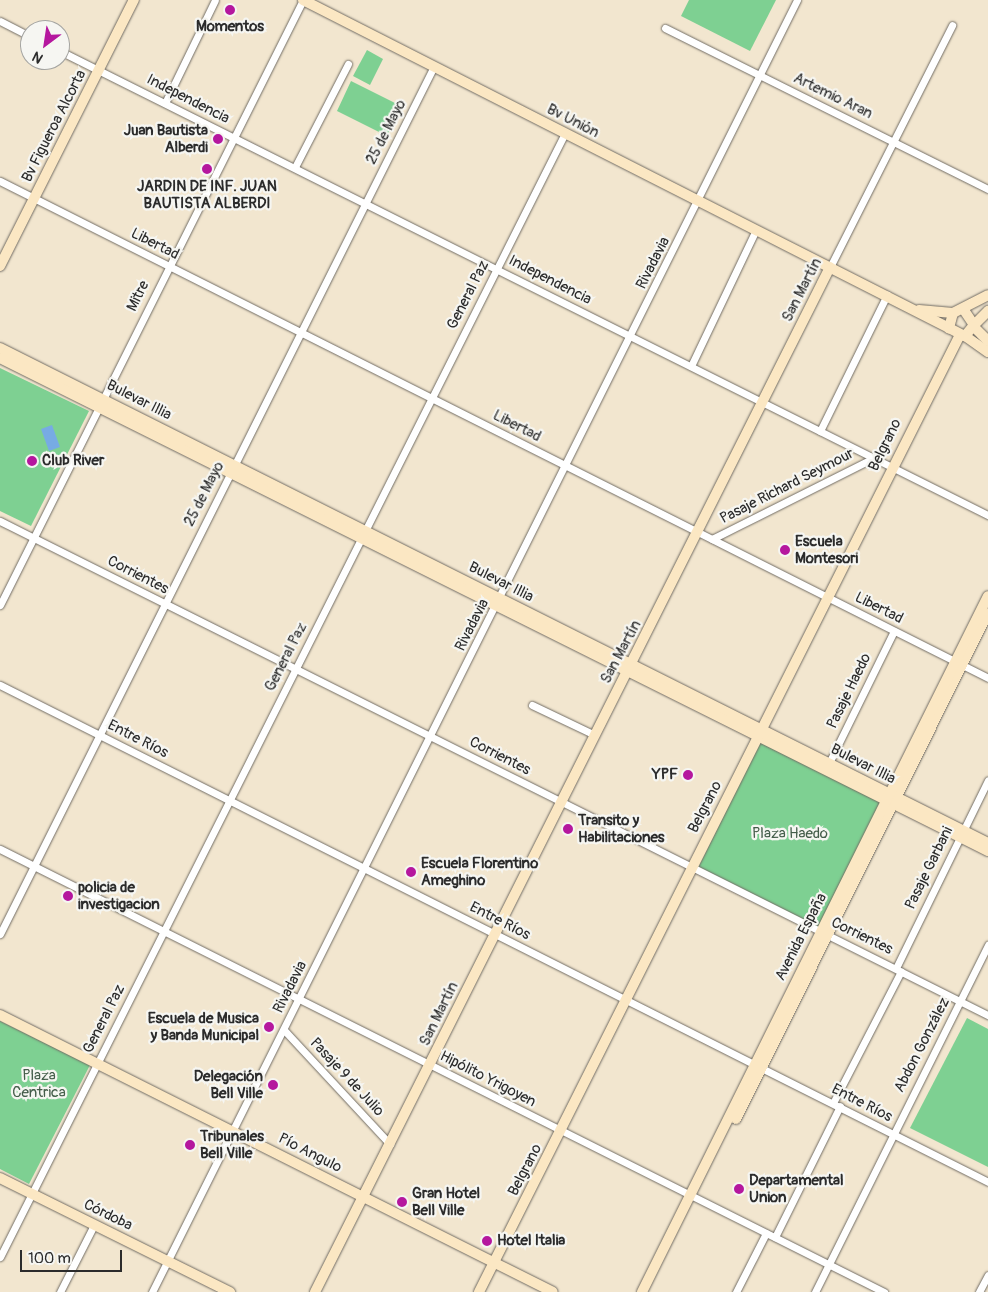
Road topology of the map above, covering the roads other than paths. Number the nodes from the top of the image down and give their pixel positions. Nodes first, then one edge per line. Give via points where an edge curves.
1 (134, 0) edge
2 (215, 0) edge
3 (303, 0) edge
4 (797, 0) edge
5 (0, 21) edge
6 (952, 25) dead end
7 (665, 28) dead end
8 (20, 31) edge
9 (70, 56) edge
10 (348, 64) dead end
11 (434, 66) junction
12 (99, 70) junction
13 (761, 76) junction
14 (166, 103) junction
15 (565, 133) junction
16 (235, 138) junction
17 (892, 142) junction
18 (295, 167) junction
19 (0, 182) edge
20 (988, 189) edge
21 (34, 199) junction
22 (699, 202) junction
23 (365, 203) junction
24 (756, 230) junction
25 (0, 266) edge
26 (169, 266) junction
27 (830, 268) junction
28 (496, 269) junction
29 (887, 295) junction
30 (988, 295) edge
31 (912, 309) junction
32 (988, 311) edge
33 (959, 312) junction
34 (974, 326) junction
35 (949, 328) junction
36 (301, 332) junction
37 (962, 336) junction
38 (632, 337) junction
39 (988, 341) edge
40 (0, 348) edge
41 (988, 352) edge
42 (0, 358) edge
43 (691, 366) junction
44 (432, 398) junction
45 (762, 402) junction
46 (101, 403) junction
47 (820, 431) junction
48 (874, 458) junction
49 (567, 466) junction
50 (891, 466) junction
51 (232, 469) junction
52 (988, 515) edge
53 (0, 521) edge
54 (698, 532) junction
55 (363, 534) junction
56 (34, 538) junction
57 (712, 539) junction
58 (988, 596) edge
59 (827, 597) junction
60 (498, 602) junction
61 (165, 604) junction
62 (0, 605) edge
63 (988, 613) edge
64 (894, 630) junction
65 (958, 664) junction
66 (629, 668) junction
67 (295, 669) junction
68 (988, 678) edge
69 (0, 685) edge
70 (532, 705) dead end
71 (760, 733) junction
72 (99, 735) junction
73 (595, 736) junction
74 (431, 737) junction
75 (829, 763) junction
76 (988, 780) edge
77 (229, 800) junction
78 (892, 800) junction
79 (562, 803) junction
80 (961, 833) junction
81 (988, 843) edge
82 (0, 849) edge
83 (988, 851) edge
84 (33, 866) junction
85 (692, 866) junction
86 (365, 868) junction
87 (164, 931) junction
88 (824, 933) junction
89 (0, 934) edge
90 (495, 934) junction
91 (988, 945) edge
92 (898, 969) junction
93 (299, 999) junction
94 (627, 1000) junction
95 (960, 1000) junction
96 (988, 1014) edge
97 (0, 1015) edge
98 (284, 1030) junction
99 (98, 1062) junction
100 (430, 1065) junction
101 (758, 1066) junction
102 (836, 1105) junction
103 (233, 1130) junction
104 (561, 1131) junction
105 (892, 1134) junction
106 (390, 1144) junction
107 (0, 1178) edge
108 (988, 1182) edge
109 (31, 1194) junction
110 (362, 1196) junction
111 (694, 1197) junction
112 (94, 1225) junction
113 (766, 1233) junction
114 (775, 1237) junction
115 (0, 1257) edge
116 (168, 1261) junction
117 (494, 1262) junction
118 (829, 1264) junction
119 (988, 1275) edge
120 (60, 1292) edge
121 (152, 1292) edge
122 (230, 1292) edge
123 (315, 1292) edge
124 (480, 1292) edge
125 (553, 1292) edge
126 (642, 1292) edge
127 (650, 1292) edge
128 (736, 1292) edge
129 (815, 1292) edge
130 (884, 1292) edge
131 (979, 1292) edge

1 - 12 main road, Bv Figueroa Alcorta
2 - 14 street
3 - 11 main road, Bv Unión
3 - 16 street, Mitre
4 - 13 street, Rivadavia
5 - 8 street
6 - 17 street, San Martín
7 - 13 street, Artemio Aran
9 - 12 street, Independencia
10 - 18 street
11 - 15 main road, Bv Unión
11 - 23 street, 25 de Mayo
12 - 14 street, Independencia
12 - 21 main road, Bv Figueroa Alcorta
13 - 17 street, Artemio Aran
13 - 22 street, Rivadavia
14 - 16 street, Independencia
15 - 22 main road, Bv Unión
15 - 28 street, General Paz
16 - 18 street, Independencia
16 - 26 street, Mitre
17 - 20 street, Artemio Aran
17 - 27 street, San Martín
18 - 23 street, Independencia
19 - 21 street, Libertad
21 - 25 main road, Bv Figueroa Alcorta
21 - 26 street, Libertad
22 - 24 main road, Bv Unión
22 - 38 street, Rivadavia
23 - 28 street, Independencia
23 - 36 street, 25 de Mayo
24 - 27 main road, Bv Unión
24 - 43 street
26 - 36 street, Libertad
26 - 46 street, Mitre
27 - 29 main road, Bv Unión
27 - 45 main road, San Martín
28 - 38 street, Independencia
28 - 44 street, General Paz
29 - 31 main road, Bv Unión
29 - 47 street
30 - 33 main road
31 - 33 main road
31 - 35 main road, Bv Unión
32 - 34 main road
33 - 34 main road
33 - 35 main road
34 - 37 main road
34 - 39 main road
35 - 37 main road, Bv Unión
36 - 44 street, Libertad
36 - 51 street, 25 de Mayo
37 - 41 main road, Bv Unión
37 - 50 main road, Belgrano
38 - 43 street, Independencia
38 - 49 street, Rivadavia
40 - 46 main road, Bulevar Illia
42 - 46 main road, Bulevar Illia
43 - 45 street, Independencia
44 - 49 street, Libertad
44 - 55 street, General Paz
45 - 47 street, Independencia
45 - 54 main road, San Martín
46 - 51 main road, Bulevar Illia
46 - 56 street, Mitre
47 - 48 street, Independencia
48 - 50 street, Independencia
48 - 57 street, Pasaje Richard Seymour
49 - 54 street, Libertad
49 - 60 street, Rivadavia
50 - 52 street, Independencia
50 - 59 main road, Belgrano
51 - 55 main road, Bulevar Illia
51 - 61 street, 25 de Mayo
53 - 56 street, Corrientes
54 - 57 street, Libertad
54 - 66 main road, San Martín
55 - 60 main road, Bulevar Illia
55 - 67 street, General Paz
56 - 61 street, Corrientes
56 - 62 street, Mitre
57 - 59 street, Libertad
58 - 65 main road, Avenida España
59 - 64 street, Libertad
59 - 71 main road, Belgrano
60 - 66 main road, Bulevar Illia
60 - 74 street, Rivadavia
61 - 67 street, Corrientes
61 - 72 street, 25 de Mayo
63 - 65 main road, Avenida España
64 - 65 street, Libertad
64 - 75 street, Pasaje Haedo
65 - 68 street, Libertad
65 - 78 main road, Avenida España
66 - 71 main road, Bulevar Illia
66 - 73 main road, San Martín
67 - 74 street, Corrientes
67 - 77 street, General Paz
69 - 72 street, Entre Ríos
70 - 73 street
71 - 75 main road, Bulevar Illia
71 - 78 main road, Bulevar Illia
71 - 85 main road, Belgrano
72 - 77 street, Entre Ríos
72 - 84 street, 25 de Mayo
73 - 79 main road, San Martín
74 - 79 street, Corrientes
74 - 86 street, Rivadavia
75 - 78 main road, Bulevar Illia
76 - 80 street, Pasaje Garbani
77 - 86 street, Entre Ríos
77 - 87 street, General Paz
78 - 80 main road, Bulevar Illia
78 - 88 main road, Avenida España
79 - 85 street, Corrientes
79 - 90 main road, San Martín
80 - 81 main road, Bulevar Illia
80 - 83 main road, Bulevar Illia
80 - 92 street, Pasaje Garbani
82 - 84 street, Hipólito Yrigoyen
84 - 87 street, Hipólito Yrigoyen
84 - 89 street, 25 de Mayo
85 - 88 street, Corrientes
85 - 94 main road, Belgrano
86 - 90 street, Entre Ríos
86 - 93 street, Rivadavia
87 - 93 street, Hipólito Yrigoyen
87 - 99 street, General Paz
88 - 92 street, Corrientes
88 - 101 main road, Avenida España
90 - 94 street, Entre Ríos
90 - 100 main road, San Martín
91 - 95 street, Abdon González
92 - 95 street, Corrientes
92 - 102 street, Pasaje Garbani
93 - 98 street, Rivadavia
93 - 100 street, Hipólito Yrigoyen
94 - 101 street, Entre Ríos
94 - 104 main road, Belgrano
95 - 96 street, Corrientes
95 - 105 street, Abdon González
97 - 99 main road, Pío Angulo
98 - 103 street, Rivadavia
98 - 106 street, Pasaje 9 de Julio
99 - 103 main road, Pío Angulo
99 - 109 street, General Paz
100 - 104 street, Hipólito Yrigoyen
100 - 106 main road, San Martín
101 - 102 street, Entre Ríos
101 - 111 main road, Avenida España
102 - 105 street, Entre Ríos
102 - 114 street, Pasaje Garbani
103 - 110 main road, Pío Angulo
103 - 116 street, Rivadavia
104 - 111 street, Hipólito Yrigoyen
104 - 117 main road, Belgrano
105 - 108 street, Entre Ríos
105 - 118 street, Abdon González
106 - 110 main road, San Martín
107 - 109 main road, Córdoba
109 - 112 main road, Córdoba
109 - 115 street, General Paz
110 - 117 main road, Pío Angulo
110 - 123 main road, San Martín
111 - 113 street, Hipólito Yrigoyen
111 - 126 main road, Avenida España
111 - 127 main road, Avenida España
112 - 116 main road, Córdoba
112 - 120 street
113 - 114 street, Hipólito Yrigoyen
113 - 128 street
114 - 118 street, Hipólito Yrigoyen
116 - 121 street, Rivadavia
116 - 122 main road, Córdoba
117 - 124 main road, Belgrano
117 - 125 main road, Pío Angulo
118 - 129 street, Abdon González
118 - 130 street, Hipólito Yrigoyen
119 - 131 street

